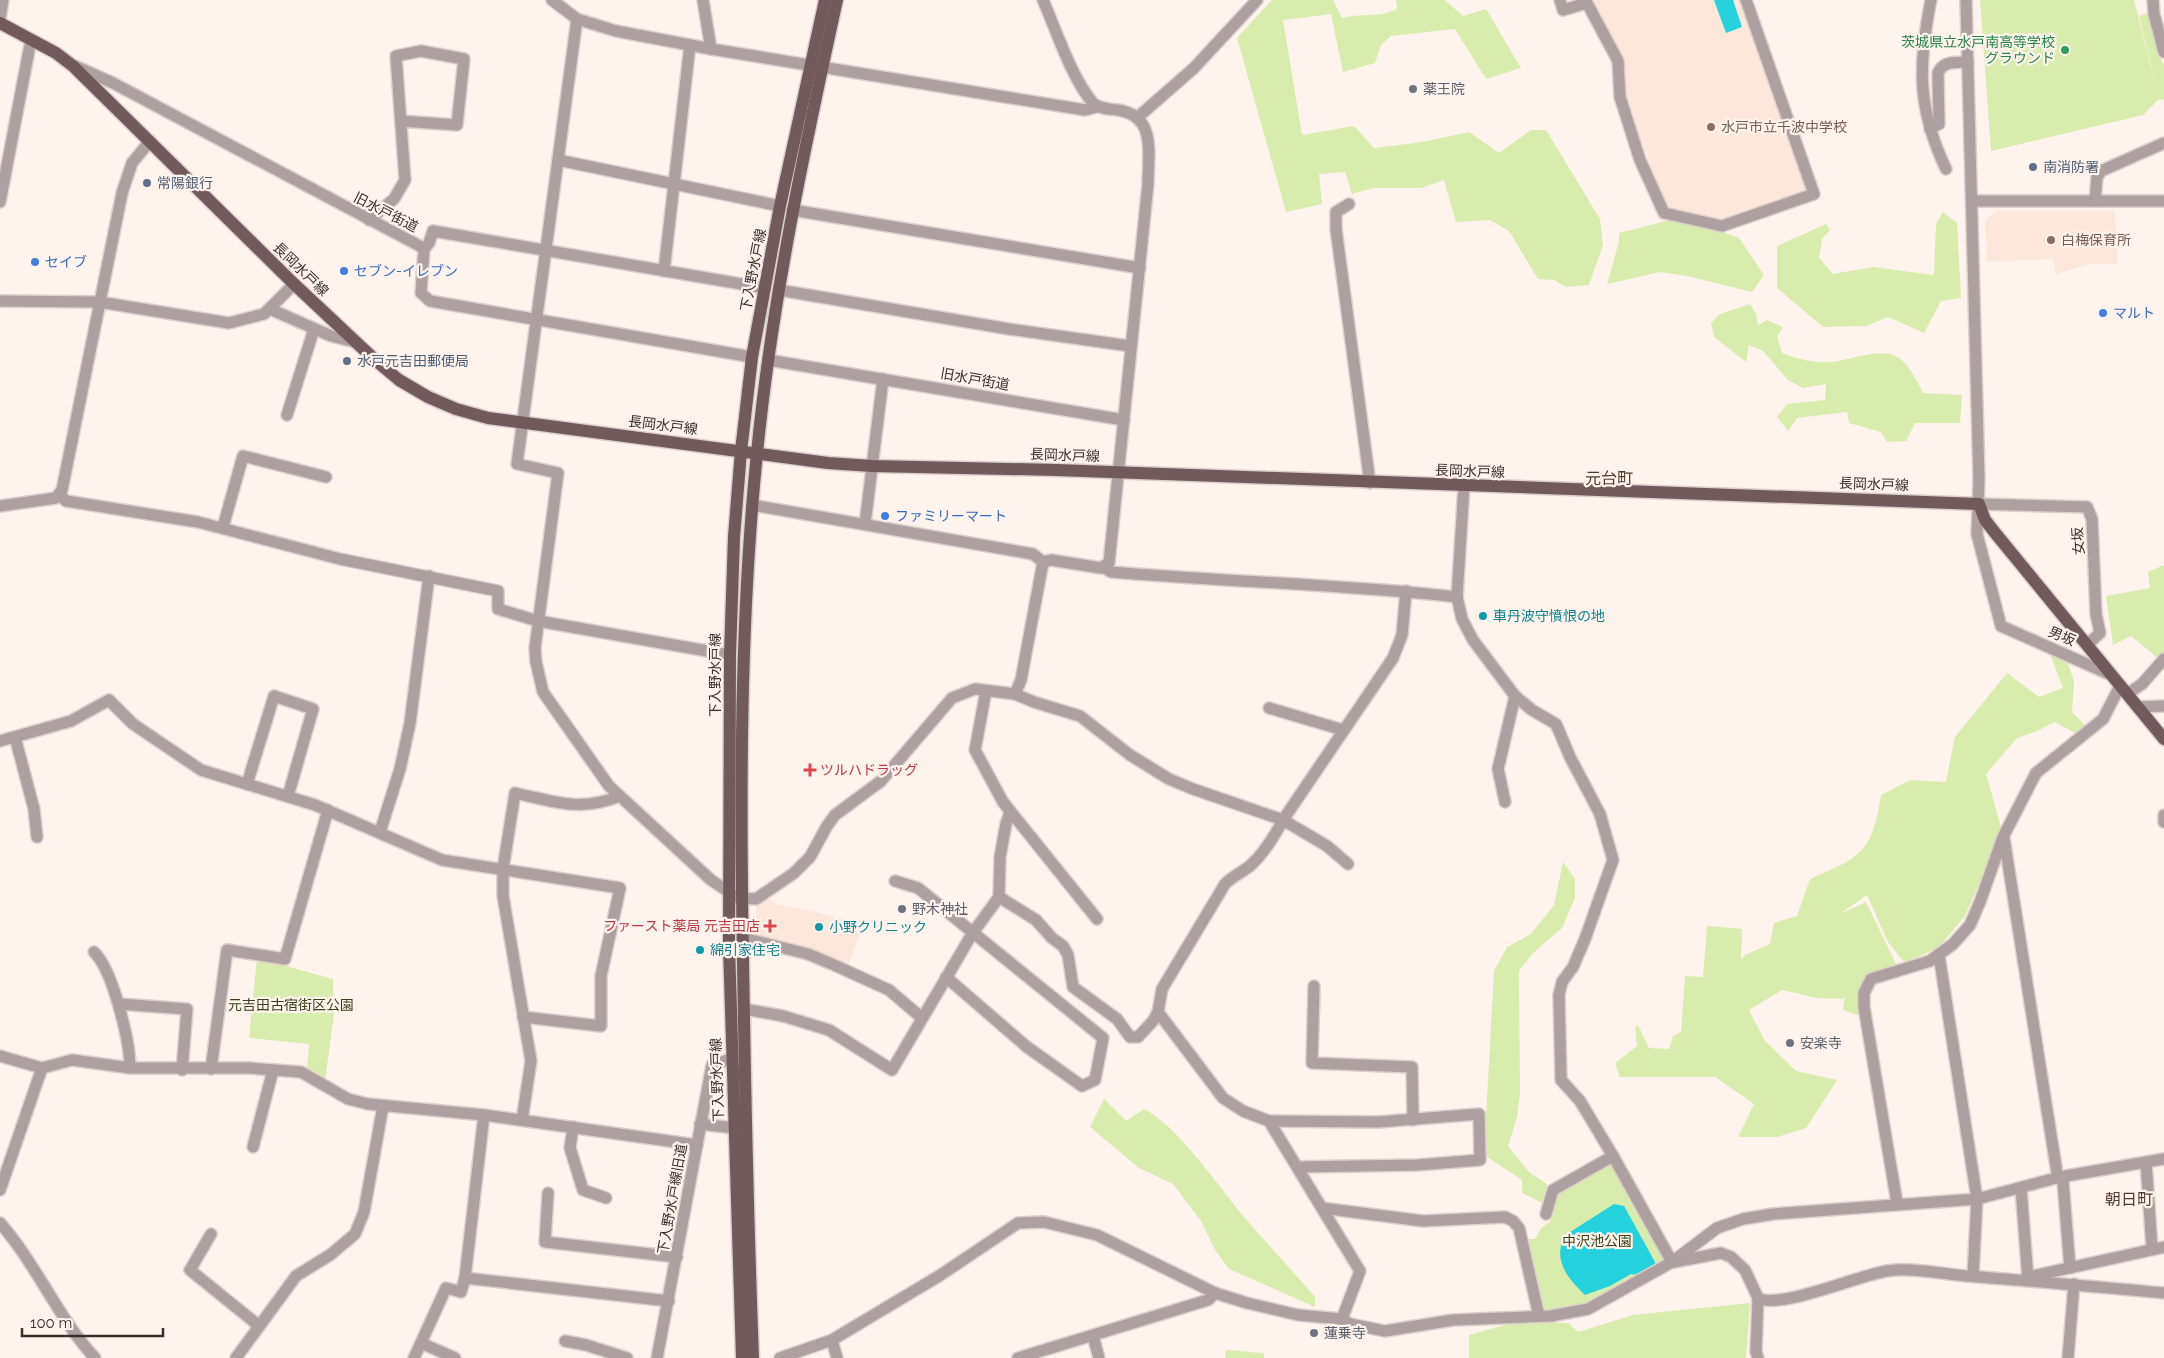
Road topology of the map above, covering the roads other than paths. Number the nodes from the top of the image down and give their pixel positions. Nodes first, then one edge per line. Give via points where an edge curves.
1 (3, 0) edge
2 (552, 0) edge
3 (703, 0) edge
4 (824, 0) edge
5 (837, 0) edge
6 (1043, 0) edge
7 (1257, 0) edge
8 (1560, 0) edge
9 (1746, 0) edge
10 (1931, 0) edge
11 (1966, 0) edge
12 (2153, 0) edge
13 (577, 18) junction
14 (0, 21) edge
15 (31, 40) junction
16 (690, 45) junction
17 (711, 50) junction
18 (2164, 52) edge
19 (1968, 62) junction
20 (73, 66) junction
21 (816, 66) junction
22 (1097, 107) junction
23 (1138, 117) junction
24 (401, 121) junction
25 (1930, 129) junction
26 (150, 140) junction
27 (2164, 143) edge
28 (558, 160) junction
29 (1946, 169) dead end
30 (674, 184) junction
31 (1972, 201) junction
32 (2095, 201) junction
33 (2164, 201) edge
34 (0, 202) edge
35 (1349, 204) dead end
36 (786, 208) junction
37 (369, 220) junction
38 (424, 249) junction
39 (546, 251) junction
40 (1140, 268) junction
41 (664, 271) junction
42 (294, 284) junction
43 (765, 288) junction
44 (780, 290) junction
45 (0, 302) edge
46 (99, 302) junction
47 (270, 309) junction
48 (536, 319) junction
49 (314, 328) junction
50 (355, 342) junction
51 (1130, 346) junction
52 (752, 357) junction
53 (768, 360) junction
54 (883, 378) junction
55 (287, 415) dead end
56 (1124, 420) junction
57 (522, 424) junction
58 (741, 450) junction
59 (757, 453) junction
60 (872, 466) junction
61 (1119, 473) junction
62 (326, 477) dead end
63 (1370, 483) junction
64 (1464, 486) junction
65 (60, 495) junction
66 (1979, 504) junction
67 (752, 505) junction
68 (0, 506) edge
69 (865, 524) junction
70 (223, 527) junction
71 (1043, 562) junction
72 (1105, 568) junction
73 (429, 576) junction
74 (1406, 591) junction
75 (1457, 597) junction
76 (538, 621) junction
77 (2087, 645) junction
78 (730, 655) junction
79 (2164, 659) edge
80 (2110, 674) junction
81 (2123, 690) junction
82 (986, 691) junction
83 (1016, 694) junction
84 (1516, 696) junction
85 (2164, 706) edge
86 (1269, 708) dead end
87 (2138, 708) junction
88 (1343, 730) junction
89 (15, 737) junction
90 (2164, 739) edge
91 (0, 741) edge
92 (247, 784) junction
93 (288, 796) junction
94 (620, 796) junction
95 (1505, 802) dead end
96 (328, 810) junction
97 (1010, 812) junction
98 (2164, 815) edge
99 (1283, 820) junction
100 (2164, 822) edge
101 (380, 832) junction
102 (2003, 836) junction
103 (37, 838) dead end
104 (1348, 864) dead end
105 (503, 869) junction
106 (896, 881) dead end
107 (729, 894) junction
108 (999, 897) junction
109 (742, 898) junction
110 (1097, 919) dead end
111 (972, 934) junction
112 (743, 938) junction
113 (94, 952) dead end
114 (1939, 955) junction
115 (946, 977) junction
116 (1314, 986) dead end
117 (119, 1004) junction
118 (744, 1009) junction
119 (1158, 1012) junction
120 (523, 1017) junction
121 (922, 1018) junction
122 (0, 1056) edge
123 (731, 1059) junction
124 (42, 1068) junction
125 (130, 1068) junction
126 (210, 1069) junction
127 (182, 1070) junction
128 (273, 1070) junction
129 (383, 1106) junction
130 (484, 1115) junction
131 (522, 1120) junction
132 (1270, 1120) junction
133 (1413, 1120) junction
134 (700, 1124) junction
135 (573, 1127) junction
136 (734, 1128) junction
137 (697, 1145) junction
138 (253, 1147) dead end
139 (1613, 1156) junction
140 (2164, 1159) edge
141 (2146, 1162) junction
142 (1298, 1167) junction
143 (2060, 1177) junction
144 (2021, 1188) junction
145 (0, 1190) edge
146 (548, 1193) dead end
147 (606, 1198) dead end
148 (1977, 1199) junction
149 (1897, 1204) junction
150 (1322, 1208) junction
151 (1546, 1214) dead end
152 (0, 1223) edge
153 (211, 1234) dead end
154 (2164, 1246) edge
155 (2152, 1248) junction
156 (677, 1257) junction
157 (1672, 1262) junction
158 (2070, 1268) junction
159 (1973, 1276) junction
160 (465, 1278) junction
161 (2028, 1280) junction
162 (2074, 1284) junction
163 (1215, 1293) junction
164 (2164, 1293) edge
165 (1758, 1298) junction
166 (668, 1301) junction
167 (1539, 1316) junction
168 (1342, 1319) junction
169 (258, 1325) junction
170 (1093, 1336) junction
171 (832, 1340) junction
172 (565, 1341) dead end
173 (421, 1343) junction
174 (1756, 1356) edge
175 (95, 1358) edge
176 (236, 1358) edge
177 (414, 1358) edge
178 (455, 1358) edge
179 (627, 1358) edge
180 (657, 1358) edge
181 (742, 1358) edge
182 (753, 1358) edge
183 (780, 1358) edge
184 (837, 1358) edge
185 (1018, 1358) edge
186 (1099, 1358) edge
187 (2068, 1358) edge

1 - 14 street
2 - 13 street
3 - 17 street
4 - 21 main road, 下入野水戸線
5 - 21 main road, 下入野水戸線
6 - 22 street via 1078,80
7 - 23 street via 1194,68
8 - 9 street via 1564,10 1587,3 1618,61 1620,97 1640,160 1664,213 1722,226 1814,194
10 - 25 street via 1922,44 1922,73
11 - 19 street
12 - 18 street
13 - 16 street via 616,31
13 - 28 street
14 - 15 main road, 長岡水戸線
15 - 20 main road, 長岡水戸線
15 - 34 street
16 - 17 street
16 - 30 street
17 - 21 street
19 - 25 street via 1941,66 1938,73 1939,124
19 - 31 street
20 - 26 main road, 長岡水戸線
20 - 37 street, 旧水戸街道 via 127,91
21 - 22 street via 1085,110
21 - 36 main road, 下入野水戸線
22 - 23 street via 1129,112
23 - 40 street via 1148,136 1148,184
24 - 24 street via 396,56 421,51 464,59 457,125
24 - 37 street via 405,180 394,199
25 - 29 street
26 - 42 main road, 長岡水戸線
26 - 46 street via 127,177
27 - 32 street via 2101,171 2097,177
28 - 30 street
28 - 39 street
30 - 36 street
30 - 41 street
31 - 32 street
31 - 66 street
32 - 33 street
35 - 63 street via 1336,212 1336,229
36 - 40 street
36 - 43 main road, 下入野水戸線
36 - 44 main road, 下入野水戸線
37 - 38 street, 旧水戸街道
38 - 39 street via 433,231
38 - 48 street, 旧水戸街道 via 421,293 430,301
39 - 41 street
39 - 48 street
40 - 51 street
41 - 43 street
42 - 47 street
42 - 50 main road, 長岡水戸線
43 - 52 main road, 下入野水戸線
44 - 51 street
44 - 53 main road, 下入野水戸線
45 - 46 street
46 - 47 street via 229,323 254,318
46 - 65 street
47 - 49 street
48 - 52 street, 旧水戸街道
48 - 57 street
49 - 50 street via 347,342
49 - 55 street
50 - 57 main road, 長岡水戸線 via 398,380 428,397 456,409
51 - 56 street
52 - 58 main road, 下入野水戸線
53 - 54 street, 旧水戸街道
53 - 59 main road, 下入野水戸線
54 - 56 street, 旧水戸街道
54 - 60 street
56 - 61 street
57 - 58 main road, 長岡水戸線
57 - 76 street via 517,464 558,472
58 - 59 main road, 長岡水戸線
58 - 78 main road, 下入野水戸線
59 - 60 main road, 長岡水戸線
59 - 67 main road, 下入野水戸線
60 - 61 main road, 長岡水戸線
60 - 69 street
61 - 63 main road, 長岡水戸線
61 - 72 street via 1109,563
62 - 70 street via 243,456
63 - 64 main road, 長岡水戸線
64 - 66 main road, 長岡水戸線
64 - 75 street
65 - 68 street
65 - 70 street via 66,500
66 - 77 main road via 1985,520
66 - 77 street, 女坂 via 2087,507 2092,519 2096,614 2100,633
66 - 80 street, 男坂 via 1978,545 2001,626
67 - 69 street
67 - 109 main road, 下入野水戸線 via 743,658
69 - 71 street via 1033,554
70 - 73 street via 340,559
71 - 72 street via 1052,560
71 - 83 street
72 - 74 street via 1112,572 1170,577
73 - 76 street via 498,591 498,609
73 - 101 street via 410,723 400,769
74 - 75 street
74 - 88 street via 1399,643
75 - 84 street via 1462,619 1473,640
76 - 78 street
76 - 94 street via 536,662 543,692 593,764
77 - 80 main road
78 - 107 main road, 下入野水戸線
79 - 81 street via 2142,684
80 - 81 main road
81 - 87 main road
81 - 102 street via 2103,719 2036,773
82 - 83 street
82 - 97 street via 975,750
82 - 109 street via 965,691 952,698 881,781 835,815 810,857 794,874 756,898
83 - 99 street via 1080,716 1130,755 1169,778
84 - 95 street via 1498,769
84 - 139 street via 1556,724 1600,814 1613,860 1585,939 1573,967 1562,982 1559,995 1562,1080 1580,1101
85 - 87 street
86 - 88 street
87 - 90 main road
88 - 99 street
89 - 91 street
89 - 92 street via 72,721 109,700 133,724 201,770
89 - 103 street via 34,809
92 - 93 street
92 - 93 street via 274,696 313,709
93 - 96 street
94 - 105 street via 586,806 515,793
94 - 107 street
96 - 101 street
96 - 126 street via 285,959 227,950
97 - 108 street via 1000,857
97 - 110 street
98 - 100 street
99 - 104 street via 1327,846
99 - 119 street via 1260,857 1225,884 1162,989
101 - 105 street via 442,860
102 - 114 street via 1970,925
102 - 143 street
105 - 120 street via 505,913
105 - 120 street via 620,888 601,976 601,1026
106 - 111 street via 918,888
107 - 109 street
107 - 123 main road, 下入野水戸線
108 - 111 street
108 - 119 street via 1036,920 1063,946 1068,955 1073,987 1117,1019 1130,1037 1138,1037
109 - 112 main road, 下入野水戸線
111 - 115 street
111 - 115 street via 1103,1038 1095,1080 1082,1086 1027,1047
112 - 118 main road, 下入野水戸線
112 - 121 street via 808,954 834,965 889,990
113 - 117 street via 100,958
114 - 148 street
114 - 149 street via 1930,961 1871,979 1864,993
115 - 121 street
116 - 133 street via 1312,1063 1412,1067
117 - 125 street via 130,1052
117 - 127 street via 187,1008
118 - 121 street via 783,1016 829,1030 892,1070
118 - 182 main road, 下入野水戸線
119 - 132 street via 1223,1098 1243,1111
120 - 131 street via 531,1060
122 - 124 street
123 - 134 street, 下入野水戸線旧道 via 712,1065
123 - 136 main road, 下入野水戸線
124 - 125 street via 72,1060
124 - 145 street
125 - 127 street
126 - 127 street
126 - 128 street
128 - 129 street via 301,1072 348,1099
128 - 138 street
129 - 130 street
129 - 169 street via 364,1212 355,1234 330,1255 296,1276
130 - 131 street
130 - 160 street
131 - 135 street
132 - 133 street
132 - 142 street
133 - 142 street via 1479,1114 1480,1160 1418,1165
134 - 136 street
134 - 137 street, 下入野水戸線旧道
135 - 137 street
135 - 147 street via 570,1148 583,1190
136 - 181 main road, 下入野水戸線
137 - 156 street, 下入野水戸線旧道
139 - 151 street via 1552,1190
139 - 157 street
140 - 141 street
141 - 143 street
141 - 155 street
142 - 150 street
143 - 144 street
143 - 158 street
144 - 148 street
144 - 161 street
146 - 156 street via 546,1242
148 - 149 street
148 - 159 street
149 - 157 street via 1743,1218 1717,1228
150 - 167 street via 1424,1222 1505,1218 1513,1221 1519,1228
150 - 168 street via 1360,1271
152 - 175 street
153 - 169 street via 190,1270
154 - 155 street
155 - 158 street
156 - 166 street, 下入野水戸線旧道
157 - 165 street via 1704,1254 1726,1254 1745,1270
157 - 167 street via 1588,1309
158 - 161 street
159 - 161 street
159 - 165 street via 1886,1271 1789,1299 1768,1301
160 - 166 street
160 - 173 street via 461,1292 446,1288
161 - 162 street
162 - 164 street
162 - 187 street
163 - 168 street via 1298,1315
163 - 170 street via 1208,1300
163 - 171 street via 1097,1235 1044,1222 1018,1223 939,1276
165 - 174 street
166 - 180 street, 下入野水戸線旧道
167 - 168 street via 1453,1320 1385,1331 1350,1324
169 - 176 street
170 - 185 street
170 - 186 street
171 - 183 street
171 - 184 street
172 - 179 street
173 - 177 street
173 - 178 street

